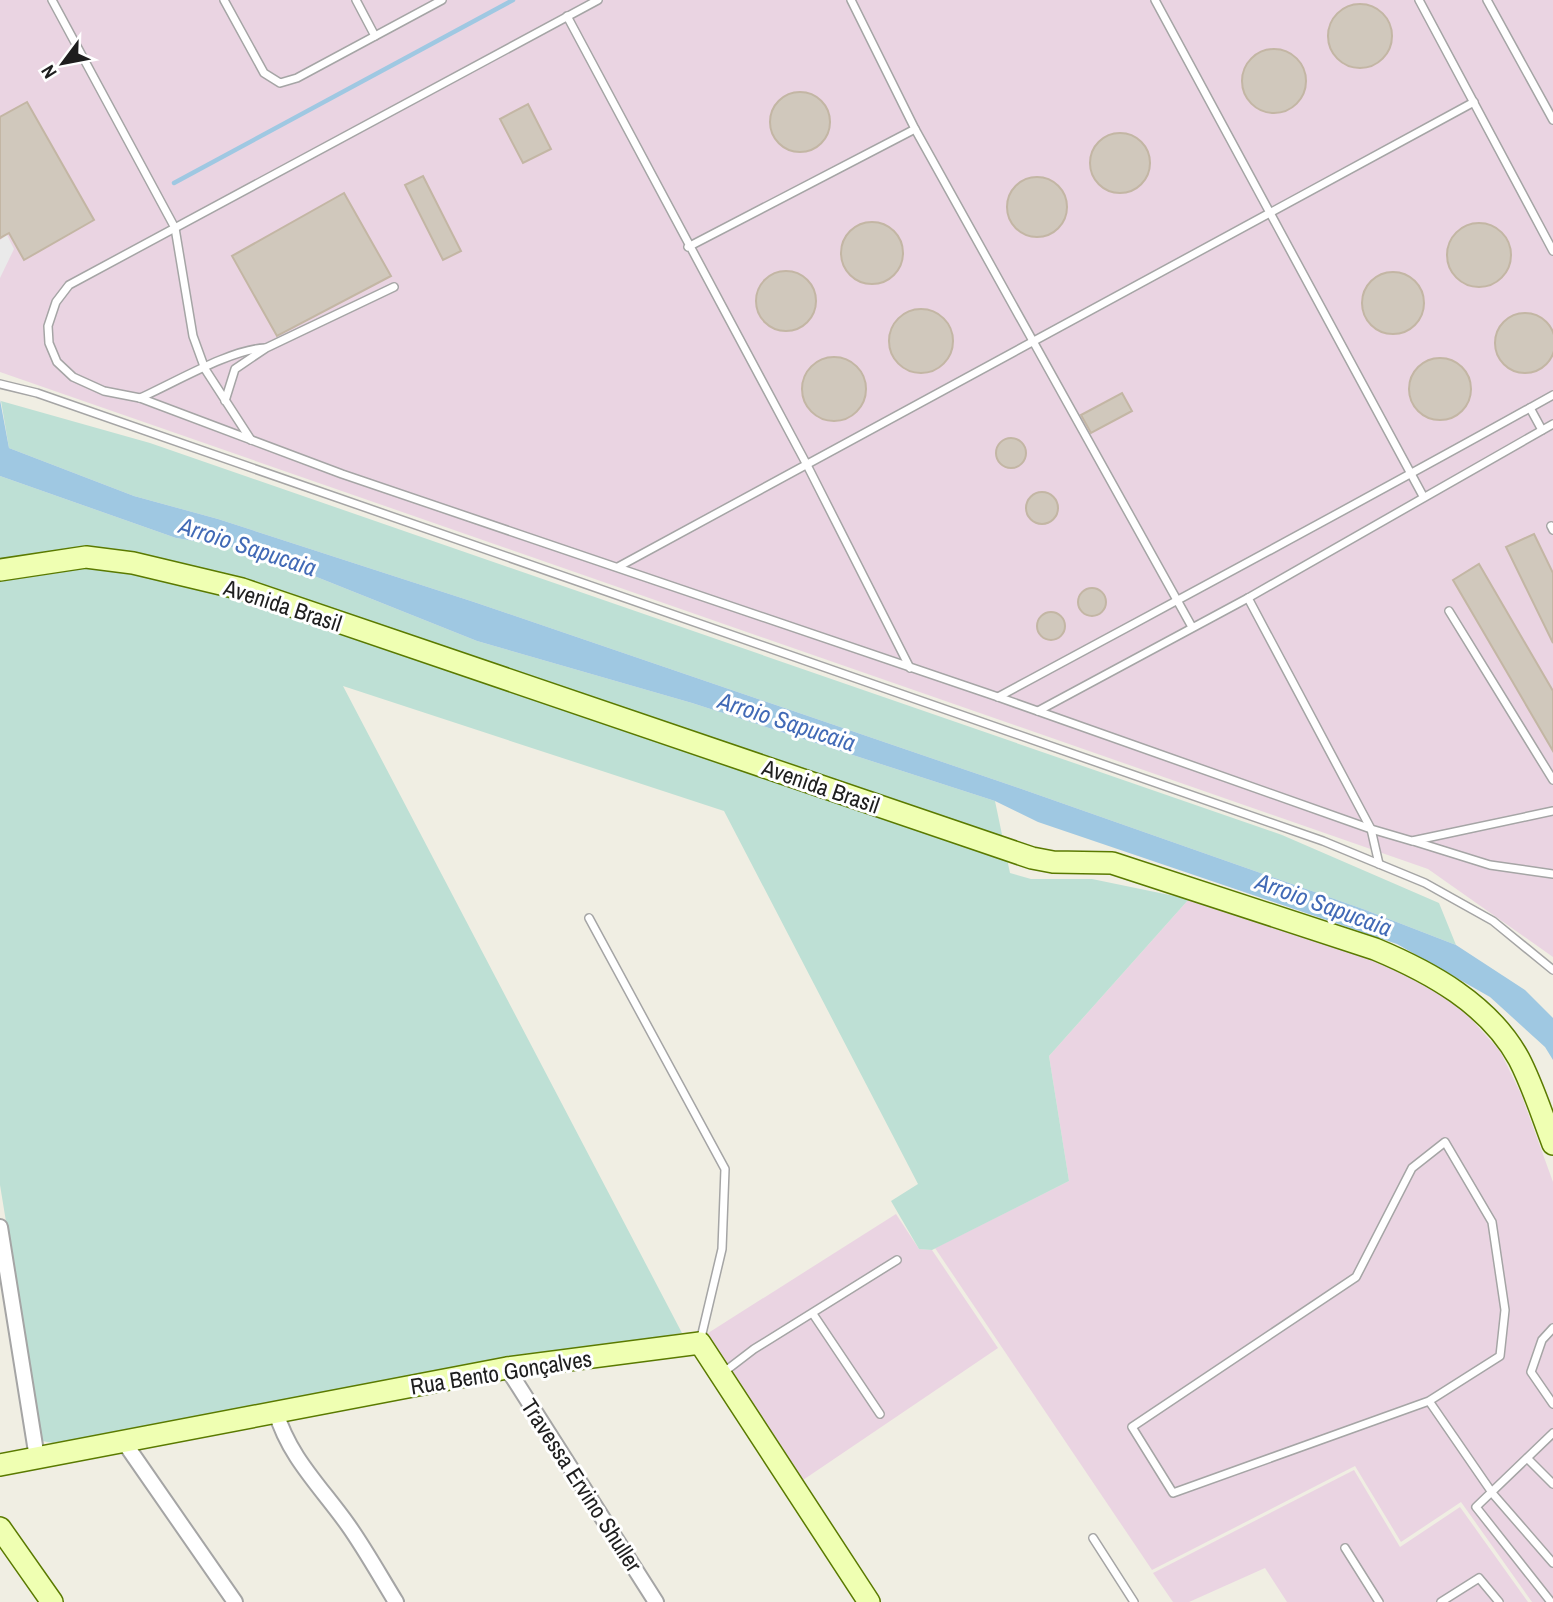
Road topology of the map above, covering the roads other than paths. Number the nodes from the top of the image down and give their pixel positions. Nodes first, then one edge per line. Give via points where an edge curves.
1 (52, 0) edge
2 (224, 0) edge
3 (356, 0) edge
4 (442, 0) edge
5 (598, 0) edge
6 (851, 0) edge
7 (1155, 0) edge
8 (1419, 0) edge
9 (1487, 0) edge
10 (567, 16) junction
11 (375, 36) junction
12 (1474, 102) junction
13 (1553, 120) edge
14 (915, 129) junction
15 (1269, 215) junction
16 (175, 228) junction
17 (688, 247) junction
18 (1553, 251) edge
19 (394, 287) dead end
20 (1033, 341) junction
21 (266, 348) junction
22 (205, 369) junction
23 (0, 384) edge
24 (1553, 395) edge
25 (140, 398) junction
26 (225, 401) junction
27 (1530, 408) junction
28 (1553, 424) edge
29 (1542, 430) junction
30 (252, 441) junction
31 (807, 465) junction
32 (1410, 472) junction
33 (1423, 496) junction
34 (618, 567) junction
35 (0, 570) edge
36 (1248, 598) junction
37 (1177, 600) junction
38 (1449, 611) dead end
39 (1192, 627) junction
40 (910, 668) junction
41 (998, 697) junction
42 (1038, 711) junction
43 (1553, 780) edge
44 (1553, 811) edge
45 (1371, 829) junction
46 (1412, 841) junction
47 (1379, 864) junction
48 (1553, 874) edge
49 (589, 918) dead end
50 (1553, 970) edge
51 (1553, 1144) edge
52 (0, 1227) edge
53 (897, 1260) dead end
54 (813, 1314) junction
55 (1553, 1328) edge
56 (700, 1343) junction
57 (507, 1368) junction
58 (720, 1375) junction
59 (1429, 1401) junction
60 (1553, 1404) edge
61 (276, 1412) junction
62 (880, 1414) dead end
63 (1553, 1433) edge
64 (124, 1442) junction
65 (37, 1458) junction
66 (1528, 1460) junction
67 (0, 1465) edge
68 (1553, 1484) edge
69 (1493, 1494) junction
70 (0, 1528) edge
71 (1093, 1538) dead end
72 (1345, 1548) dead end
73 (1553, 1563) edge
74 (1551, 1599) edge
75 (52, 1602) edge
76 (235, 1602) edge
77 (396, 1602) edge
78 (656, 1602) edge
79 (869, 1602) edge
80 (1134, 1602) edge
81 (1379, 1602) edge
82 (1441, 1602) edge
83 (1499, 1602) edge

1 - 16 lane
2 - 11 lane via 264,74 279,83
3 - 11 lane
4 - 11 lane
5 - 10 lane
6 - 14 lane
7 - 15 lane
8 - 12 lane
9 - 13 lane
10 - 16 lane
10 - 17 lane
12 - 15 lane
12 - 18 lane
14 - 17 lane
14 - 20 lane
15 - 20 lane
15 - 32 lane
16 - 22 lane via 193,336
16 - 25 lane via 69,285 56,302 48,326 57,362 73,377 104,391
17 - 31 lane
19 - 21 lane
20 - 31 lane
20 - 37 lane
21 - 22 lane via 249,349
21 - 26 lane via 235,369
22 - 25 lane
22 - 26 lane
23 - 47 lane via 345,498
24 - 27 lane
25 - 30 lane
26 - 30 lane
27 - 29 lane
27 - 32 lane
28 - 29 lane
29 - 33 lane
30 - 34 lane
31 - 34 lane
31 - 40 lane
32 - 33 lane
32 - 37 lane via 1304,535
33 - 36 lane
34 - 40 lane
35 - 51 main road, Avenida Brasil via 86,557 133,563 242,589 1032,858 1112,863 1375,949 1412,964 1476,1007 1526,1074
36 - 39 lane
36 - 45 lane
37 - 39 lane
37 - 41 lane
38 - 43 lane
39 - 42 lane
40 - 41 lane
41 - 42 lane
42 - 45 lane
44 - 46 lane
45 - 46 lane
45 - 47 lane
46 - 48 lane via 1490,865
47 - 50 lane via 1425,883 1493,921
49 - 56 lane via 725,1169 722,1249
52 - 65 street
53 - 54 lane
54 - 58 lane
54 - 62 lane
55 - 60 lane via 1542,1340 1531,1372
56 - 57 main road, Rua Bento Gonçalves
56 - 58 main road
57 - 61 main road, Rua Bento Gonçalves
57 - 78 street, Travessa Ervino Shuller
58 - 79 main road
59 - 59 lane via 1500,1356 1505,1311 1492,1222 1445,1142 1412,1168 1356,1277 1132,1427 1173,1493
59 - 69 lane
61 - 64 main road, Rua Bento Gonçalves
61 - 77 street via 283,1437 299,1463 349,1527
63 - 66 lane
64 - 65 main road, Rua Bento Gonçalves
64 - 76 street
65 - 67 main road, Rua Bento Gonçalves
66 - 68 lane
66 - 69 lane
69 - 73 lane
69 - 74 lane via 1476,1507
70 - 75 main road
71 - 80 lane
72 - 81 lane
82 - 83 lane via 1479,1578

